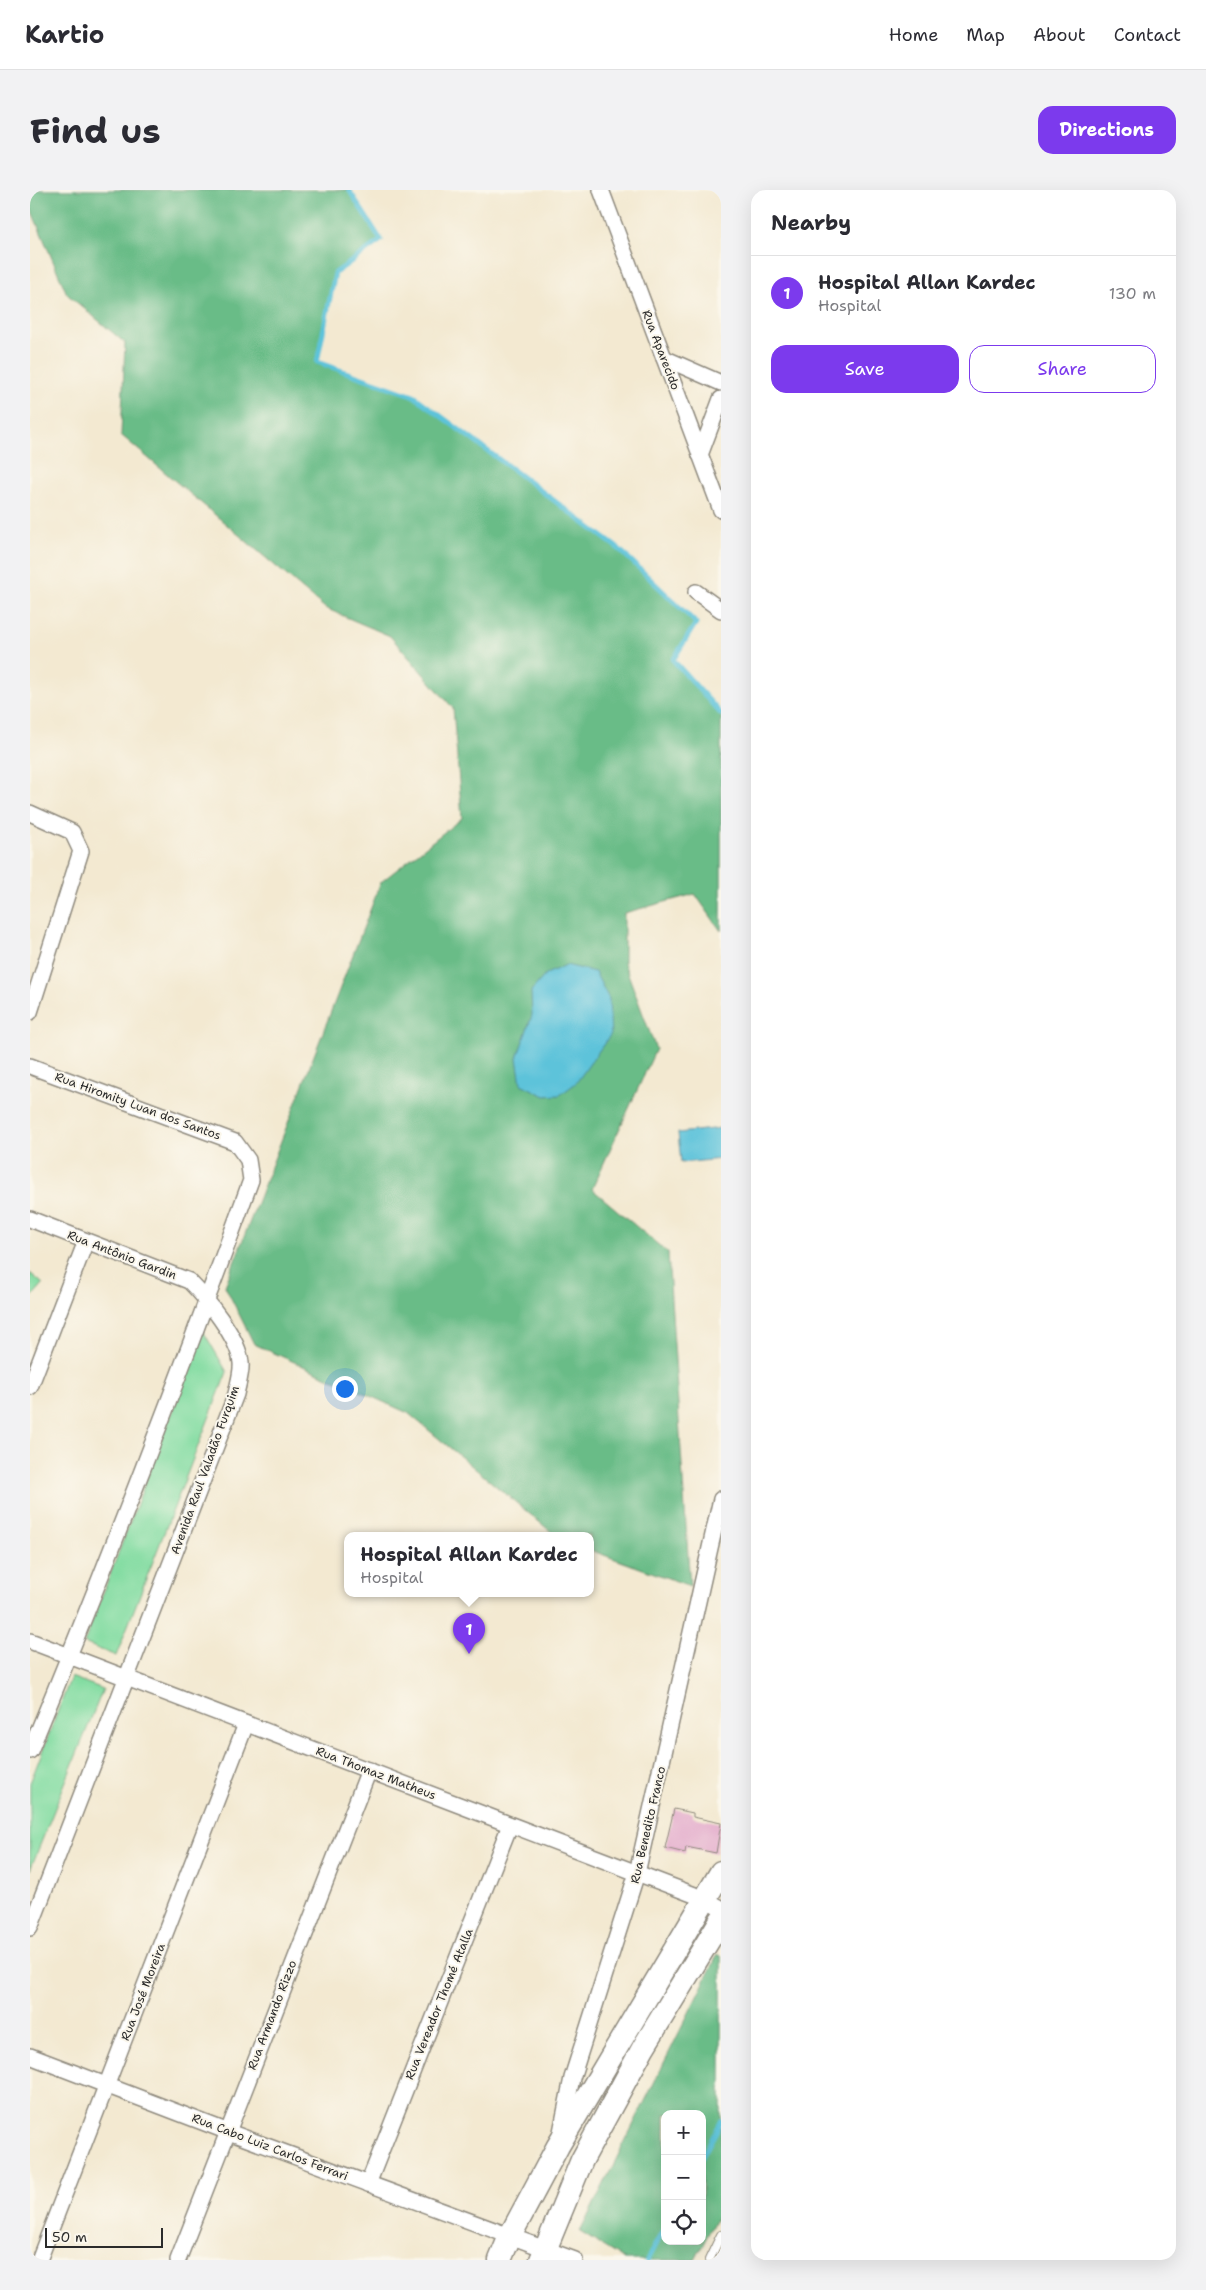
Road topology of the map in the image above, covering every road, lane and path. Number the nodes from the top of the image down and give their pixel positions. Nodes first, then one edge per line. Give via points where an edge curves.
1 (601, 190) edge
2 (664, 358) junction
3 (721, 383) edge
4 (721, 399) edge
5 (700, 454) junction
6 (721, 510) edge
7 (696, 592) dead end
8 (721, 610) edge
9 (30, 813) edge
10 (30, 1012) edge
11 (30, 1066) edge
12 (30, 1219) edge
13 (86, 1241) junction
14 (207, 1300) junction
15 (30, 1387) edge
16 (721, 1499) edge
17 (30, 1641) edge
18 (70, 1656) junction
19 (126, 1678) junction
20 (246, 1724) junction
21 (30, 1751) edge
22 (368, 1770) junction
23 (510, 1825) junction
24 (721, 1872) edge
25 (637, 1873) junction
26 (713, 1904) edge
27 (721, 1920) edge
28 (30, 1928) edge
29 (30, 2056) edge
30 (107, 2085) junction
31 (226, 2131) junction
32 (558, 2146) junction
33 (582, 2160) junction
34 (368, 2184) junction
35 (721, 2235) edge
36 (510, 2236) junction
37 (543, 2254) edge
38 (39, 2260) edge
39 (178, 2260) edge
40 (500, 2260) edge
41 (574, 2260) edge
42 (709, 2260) edge

1 - 2 street, Rua Aparecido
2 - 3 street
2 - 5 street, Rua Aparecido
4 - 5 street
5 - 6 street, Rua Aparecido
7 - 8 street
9 - 10 street via 72,832 81,851
11 - 14 street, Rua Hiromity Luan dos Santos via 235,1142 248,1160 251,1180
12 - 13 street, Rua Antônio Gardin
13 - 14 street, Rua Antônio Gardin via 189,1281
13 - 15 street
14 - 18 street
14 - 19 street, Avenida Raul Valadão Furquim via 236,1345 241,1363 236,1394
16 - 25 street, Rua Benedito Franco
17 - 18 street, Rua Thomaz Matheus
18 - 19 street, Rua Thomaz Matheus
18 - 21 street
19 - 20 street, Rua Thomaz Matheus
19 - 28 street, Avenida Raul Valadão Furquim
20 - 22 street, Rua Thomaz Matheus
20 - 30 street, Rua José Moreira
22 - 23 street, Rua Thomaz Matheus
22 - 31 street, Rua Armando Rizzo
23 - 25 street, Rua Thomaz Matheus
23 - 34 street, Rua Vereador Thomé Atalla
24 - 26 main road
25 - 26 street, Rua Thomaz Matheus
25 - 32 street, Rua Benedito Franco via 572,2078
26 - 32 main road
27 - 33 main road via 643,2048
29 - 30 street, Rua Cabo Luiz Carlos Ferrari
30 - 31 street, Rua Cabo Luiz Carlos Ferrari
30 - 38 street, Rua José Moreira
31 - 34 street, Rua Cabo Luiz Carlos Ferrari
31 - 39 street, Rua Armando Rizzo
32 - 33 main road
32 - 36 main road
33 - 37 main road
34 - 36 street, Rua Cabo Luiz Carlos Ferrari
35 - 42 lane
36 - 37 street, Rua Cabo Luiz Carlos Ferrari
36 - 40 main road
37 - 41 street, Rua Cabo Luiz Carlos Ferrari

